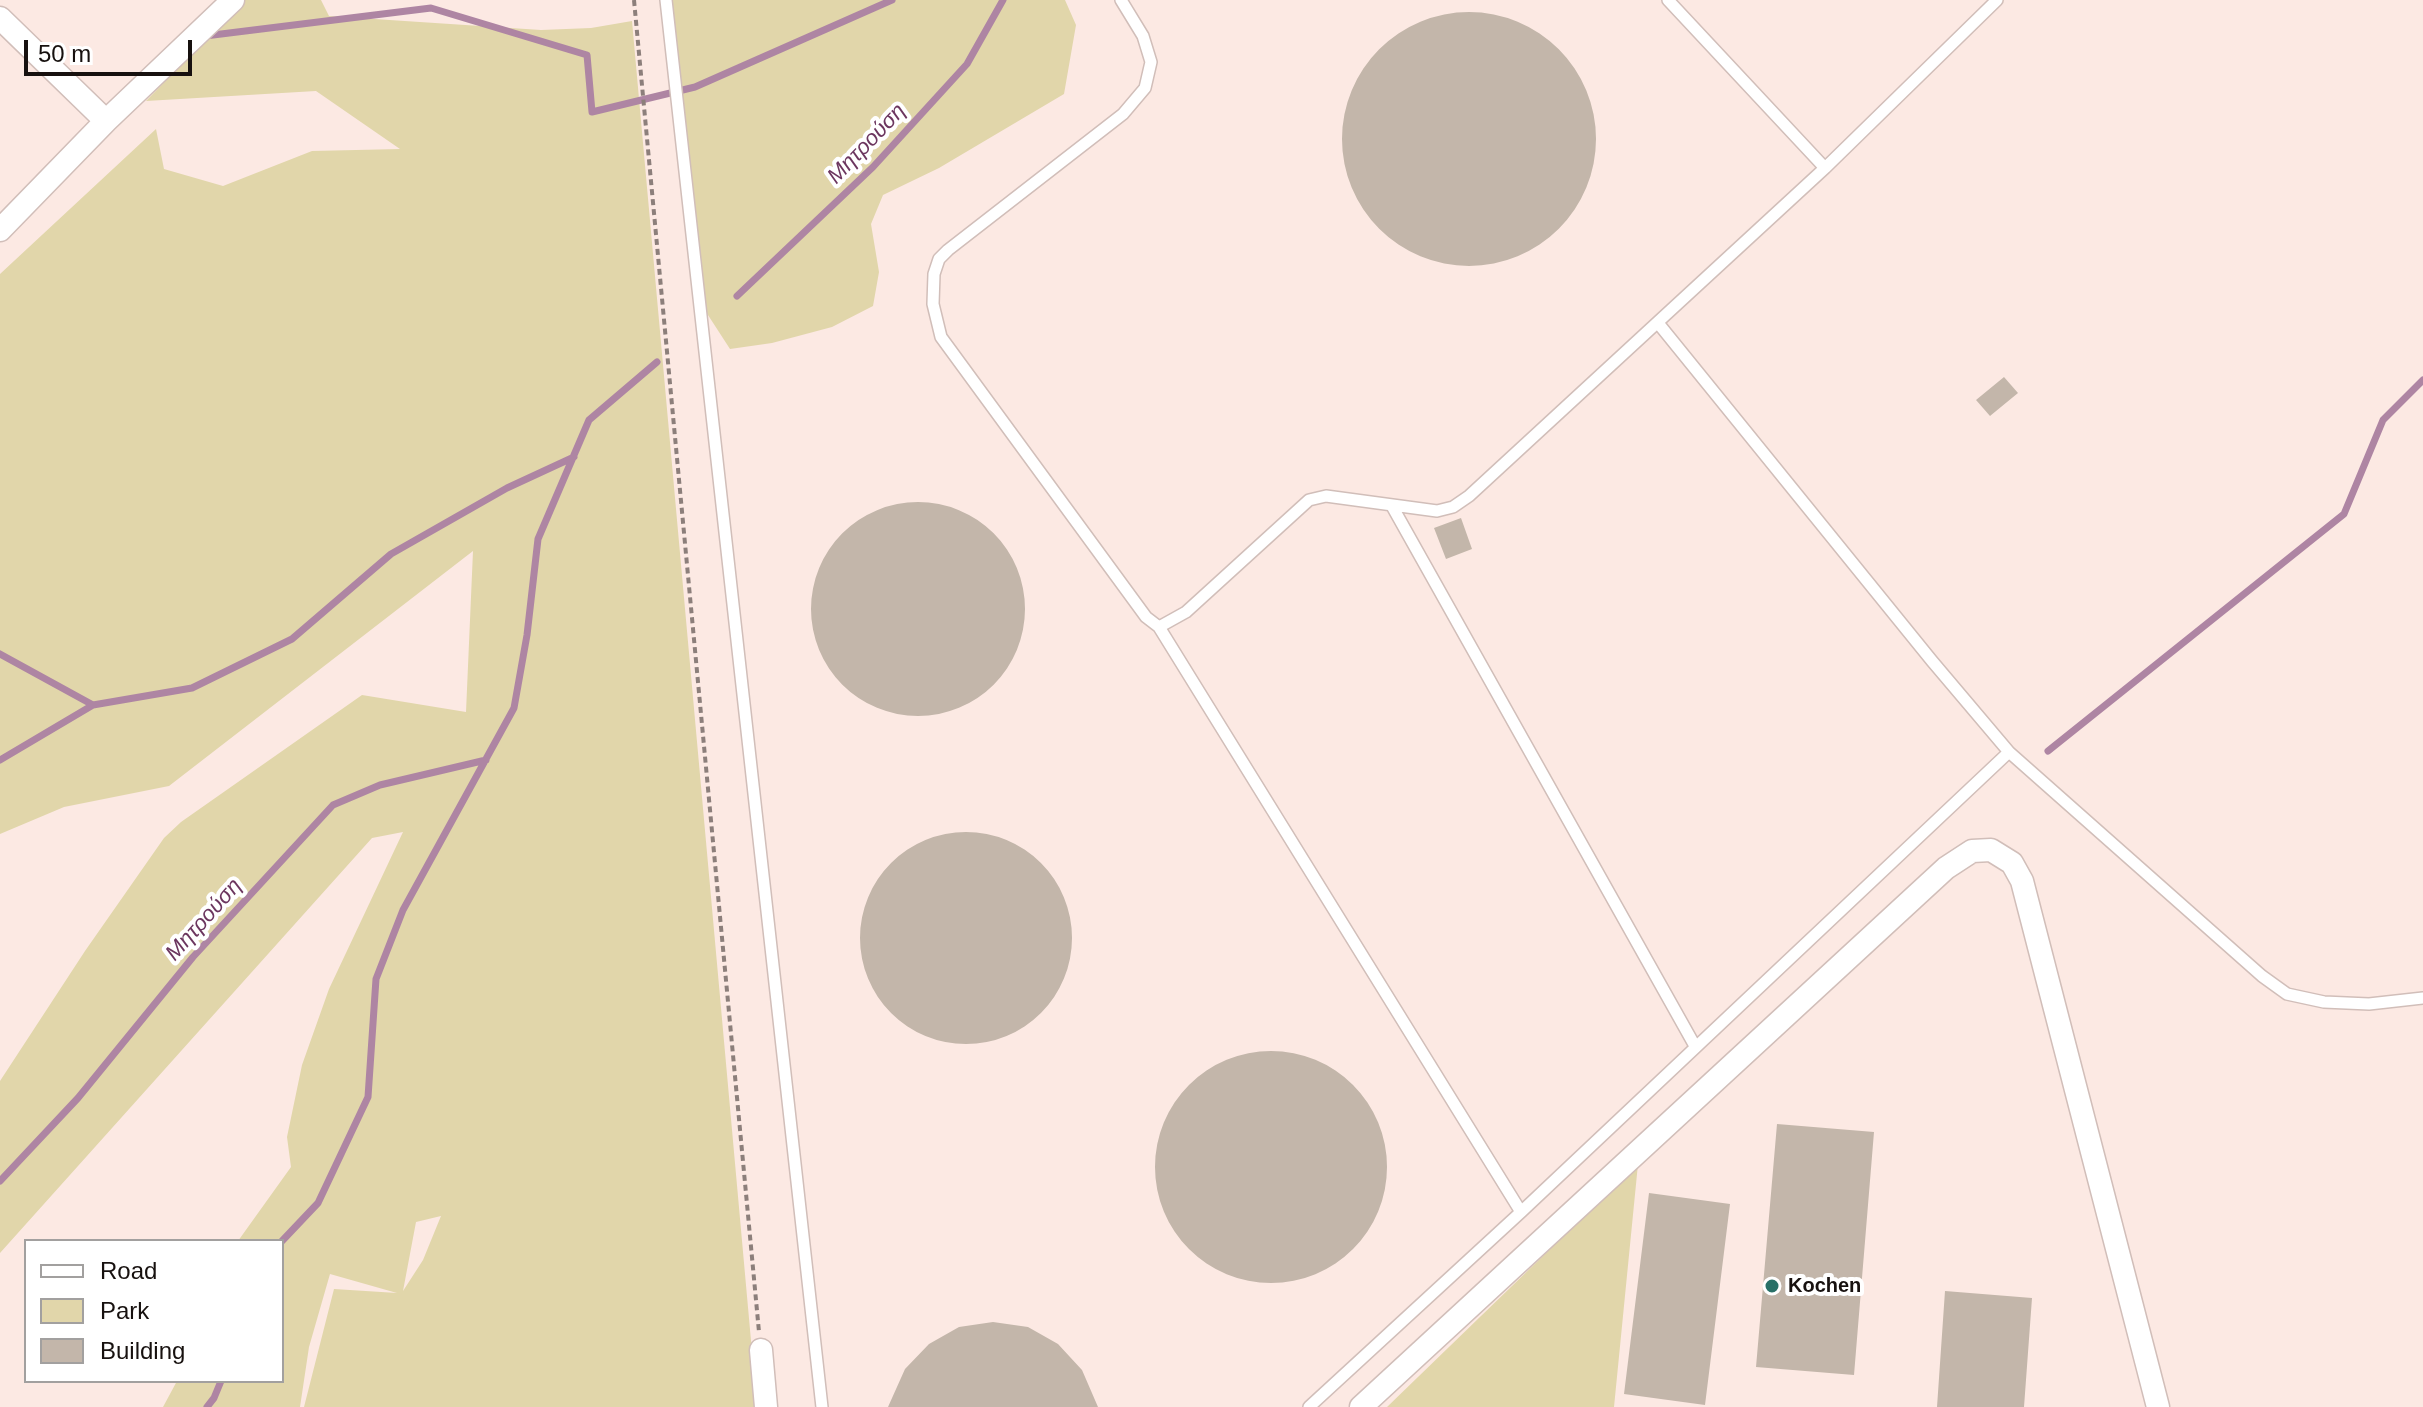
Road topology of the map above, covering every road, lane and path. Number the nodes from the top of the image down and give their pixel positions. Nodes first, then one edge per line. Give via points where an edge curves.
1 (233, 0) edge
2 (634, 0) edge
3 (666, 0) edge
4 (1121, 0) edge
5 (1668, 0) edge
6 (1997, 0) edge
7 (0, 18) edge
8 (106, 121) junction
9 (1825, 168) junction
10 (0, 230) edge
11 (1658, 323) junction
12 (1392, 506) junction
13 (1159, 627) junction
14 (2009, 752) junction
15 (2423, 998) edge
16 (1695, 1046) junction
17 (1521, 1212) junction
18 (761, 1350) joint
19 (766, 1407) edge
20 (822, 1407) edge
21 (1309, 1407) edge
22 (1361, 1407) edge
23 (2158, 1407) edge

1 - 8 street
2 - 18 path
3 - 20 lane
4 - 13 lane via 1143,36 1151,62 1145,88 1123,114 939,259 933,304 941,337 1146,617
5 - 9 lane
6 - 9 lane
7 - 8 street
8 - 10 street
9 - 11 lane
11 - 12 lane via 1469,496 1437,511
11 - 14 lane
12 - 13 lane via 1326,496 1309,500 1186,612
12 - 16 lane
13 - 17 lane
14 - 15 lane via 2287,994 2369,1004
14 - 16 lane
16 - 17 lane
17 - 21 lane
18 - 19 street
22 - 23 street via 1946,868 1972,851 1991,850 2012,863 2022,881

